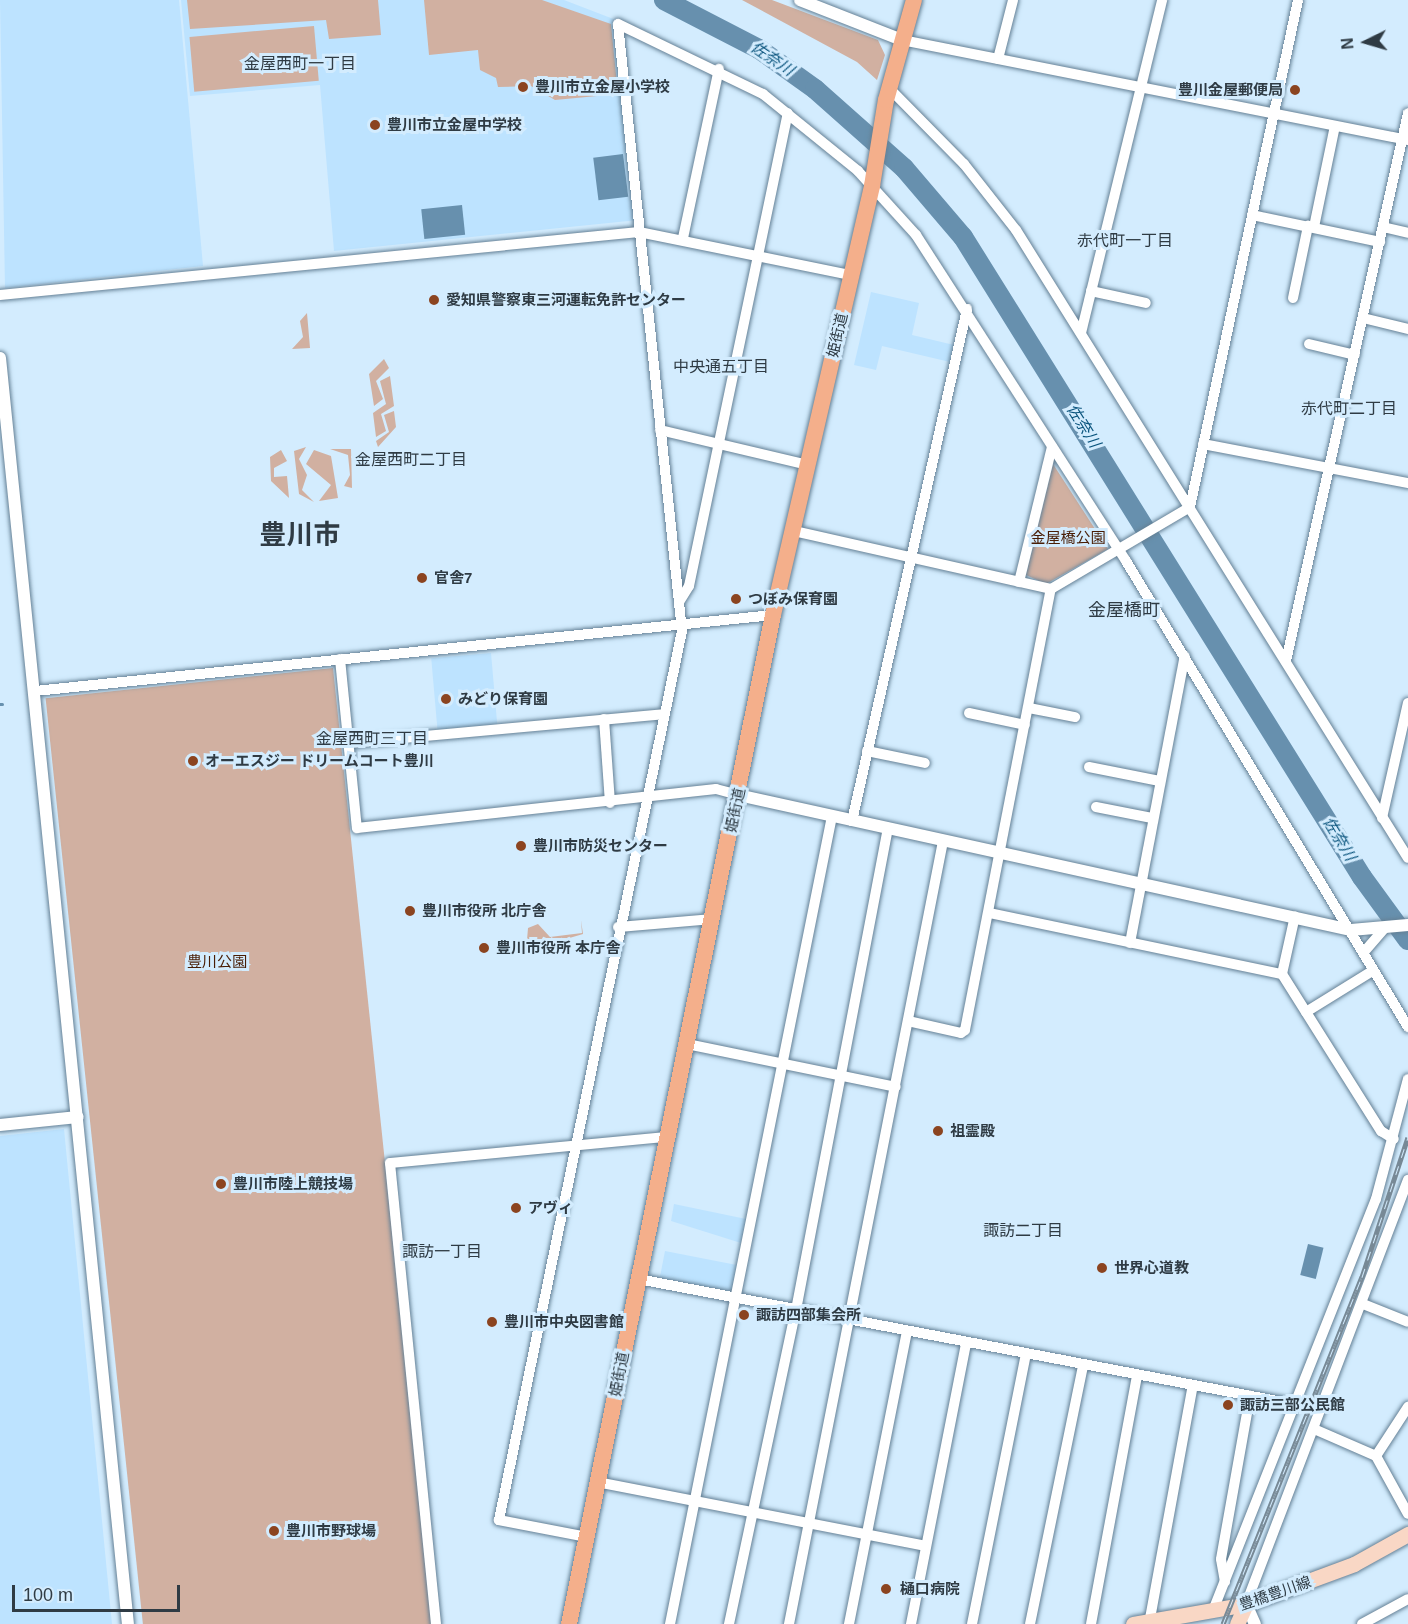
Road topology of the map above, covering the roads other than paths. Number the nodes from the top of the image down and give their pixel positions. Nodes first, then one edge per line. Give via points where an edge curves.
1 (800, 0) edge
2 (914, 0) edge
3 (1013, 0) edge
4 (1162, 0) edge
5 (1298, 0) edge
6 (902, 40) junction
7 (998, 59) junction
8 (719, 69) junction
9 (1140, 88) junction
10 (887, 94) junction
11 (1408, 113) edge
12 (788, 114) junction
13 (1274, 114) junction
14 (1335, 126) junction
15 (1405, 140) edge
16 (872, 186) junction
17 (1252, 215) junction
18 (1311, 226) junction
19 (1383, 227) junction
20 (639, 232) junction
21 (1408, 233) edge
22 (682, 238) junction
23 (1380, 242) junction
24 (758, 255) junction
25 (851, 275) junction
26 (1091, 291) junction
27 (0, 295) edge
28 (1293, 298) dead end
29 (1146, 303) dead end
30 (967, 309) junction
31 (1362, 318) junction
32 (1408, 328) edge
33 (1081, 333) junction
34 (1309, 345) dead end
35 (1354, 355) junction
36 (0, 358) edge
37 (660, 430) junction
38 (718, 443) junction
39 (1203, 444) junction
40 (1052, 447) junction
41 (808, 465) junction
42 (1329, 467) junction
43 (1408, 483) edge
44 (1190, 507) junction
45 (794, 531) junction
46 (1117, 550) junction
47 (908, 558) junction
48 (1019, 582) junction
49 (1050, 589) junction
50 (679, 602) junction
51 (773, 615) junction
52 (681, 623) junction
53 (1185, 656) junction
54 (340, 659) junction
55 (1286, 661) junction
56 (34, 691) junction
57 (1408, 703) edge
58 (1029, 708) junction
59 (969, 713) dead end
60 (664, 714) junction
61 (1075, 717) dead end
62 (604, 719) junction
63 (1025, 725) junction
64 (348, 742) junction
65 (867, 751) junction
66 (925, 763) dead end
67 (1089, 767) dead end
68 (1160, 781) junction
69 (738, 795) junction
70 (647, 797) junction
71 (610, 803) junction
72 (1096, 807) dead end
73 (832, 816) junction
74 (1152, 818) junction
75 (1382, 818) junction
76 (852, 821) junction
77 (888, 828) junction
78 (943, 841) junction
79 (1000, 853) junction
80 (1408, 858) edge
81 (1142, 883) junction
82 (989, 914) junction
83 (1295, 916) junction
84 (714, 919) junction
85 (1408, 925) edge
86 (618, 927) junction
87 (1386, 927) junction
88 (1351, 930) junction
89 (1130, 943) junction
90 (1364, 952) junction
91 (1372, 970) junction
92 (1282, 974) junction
93 (1306, 1012) junction
94 (908, 1021) junction
95 (1408, 1027) edge
96 (687, 1044) junction
97 (782, 1065) junction
98 (838, 1075) junction
99 (1408, 1079) edge
100 (896, 1088) junction
101 (78, 1117) junction
102 (0, 1125) edge
103 (667, 1137) junction
104 (1394, 1139) junction
105 (574, 1145) junction
106 (1408, 1180) edge
107 (638, 1279) junction
108 (736, 1298) junction
109 (1363, 1304) junction
110 (796, 1310) junction
111 (848, 1319) junction
112 (1408, 1322) edge
113 (907, 1331) junction
114 (966, 1342) junction
115 (1026, 1354) junction
116 (1083, 1365) junction
117 (1137, 1375) junction
118 (1193, 1385) junction
119 (1251, 1396) junction
120 (1293, 1404) junction
121 (1408, 1407) edge
122 (1314, 1429) junction
123 (1376, 1456) junction
124 (597, 1482) junction
125 (696, 1502) junction
126 (751, 1513) junction
127 (1408, 1514) edge
128 (808, 1524) junction
129 (1408, 1534) edge
130 (867, 1536) junction
131 (587, 1537) junction
132 (925, 1546) junction
133 (1225, 1582) junction
134 (1408, 1599) edge
135 (1246, 1604) junction
136 (1208, 1618) edge
137 (1149, 1623) edge
138 (128, 1624) edge
139 (436, 1624) edge
140 (569, 1624) edge
141 (670, 1624) edge
142 (729, 1624) edge
143 (789, 1624) edge
144 (849, 1624) edge
145 (911, 1624) edge
146 (972, 1624) edge
147 (1030, 1624) edge
148 (1091, 1624) edge
149 (1132, 1624) edge
150 (1237, 1624) edge
151 (1255, 1624) edge
152 (1362, 1624) edge

1 - 6 street
2 - 6 main road, 姫街道
3 - 7 street
4 - 9 street
5 - 13 street
6 - 7 street
6 - 10 main road, 姫街道
7 - 9 street
8 - 12 street
8 - 20 street via 618,24
8 - 22 street
9 - 13 street
9 - 26 street
10 - 16 main road, 姫街道
10 - 33 street via 1001,210
11 - 15 street
12 - 16 street
12 - 24 street
13 - 14 street
13 - 17 street
14 - 15 street
14 - 18 street
15 - 19 street
16 - 25 main road, 姫街道
16 - 30 street via 916,236
17 - 18 street
17 - 39 street
18 - 23 street
18 - 28 street
19 - 21 street
19 - 23 street
20 - 22 street
20 - 27 street
20 - 37 street
22 - 24 street
23 - 31 street
24 - 25 street
24 - 38 street
25 - 41 main road, 姫街道
26 - 29 street
26 - 33 street
30 - 40 street
30 - 47 street
31 - 32 street
31 - 35 street
33 - 44 street
34 - 35 street
35 - 42 street
36 - 56 street
37 - 38 street
37 - 50 street
38 - 41 street
38 - 50 street via 689,586
39 - 42 street
39 - 44 street
40 - 46 street
40 - 48 street
41 - 45 main road, 姫街道
42 - 43 street
42 - 55 street
44 - 46 street
44 - 55 street
45 - 47 street
45 - 51 main road, 姫街道
46 - 49 street
46 - 53 street
47 - 48 street
47 - 65 street
48 - 49 street
49 - 58 street
50 - 52 street
51 - 52 street
51 - 69 main road, 姫街道
52 - 54 street
52 - 60 street
53 - 68 street
53 - 88 street
54 - 56 street
54 - 64 street
55 - 75 street
56 - 101 street
57 - 75 street
58 - 61 street
58 - 63 street
59 - 63 street
60 - 62 street
60 - 70 street
62 - 64 street
62 - 71 street
63 - 79 street
64 - 71 street via 357,828
65 - 66 street
65 - 76 street
67 - 68 street
68 - 74 street
69 - 70 street via 716,789
69 - 73 street
69 - 84 main road, 姫街道
70 - 71 street
70 - 86 street
72 - 74 street
73 - 76 street
73 - 97 street
74 - 81 street
75 - 80 street
76 - 77 street
77 - 78 street
77 - 98 street
78 - 79 street
78 - 94 street
79 - 81 street
79 - 82 street
81 - 83 street
81 - 89 street
82 - 89 street
82 - 94 street via 966,1029 961,1033
83 - 88 street
83 - 92 street
84 - 86 street
84 - 96 main road, 姫街道
85 - 87 street
86 - 105 street
87 - 88 street
87 - 90 street
88 - 90 street
89 - 92 street
90 - 91 street
91 - 93 street
91 - 95 street
92 - 93 street
93 - 104 street via 1382,1131
94 - 100 street
96 - 97 street
96 - 103 main road, 姫街道
97 - 98 street
97 - 108 street
98 - 100 street
98 - 110 street
99 - 104 street
100 - 111 street
101 - 102 street
101 - 138 street
103 - 105 street
103 - 107 main road, 姫街道
104 - 120 street via 1376,1199
105 - 131 street via 499,1520
105 - 139 street via 390,1163
106 - 109 street
107 - 108 street
107 - 124 main road, 姫街道
108 - 110 street
108 - 125 street
109 - 112 street
109 - 122 street
110 - 111 street
110 - 126 street
111 - 113 street
111 - 128 street
113 - 114 street
113 - 130 street
114 - 115 street
114 - 132 street
115 - 116 street
115 - 146 street
116 - 117 street
116 - 147 street
117 - 118 street
117 - 148 street
118 - 119 street
118 - 137 street
119 - 120 street
119 - 133 street via 1221,1559
120 - 133 street
121 - 123 street
122 - 123 street
122 - 135 street
123 - 127 street
124 - 125 street
124 - 131 main road, 姫街道
125 - 126 street
125 - 141 street
126 - 128 street
126 - 142 street
128 - 130 street
128 - 143 street
129 - 135 main road, 豊橋豊川線 via 1354,1564
130 - 132 street
130 - 144 street
131 - 140 main road, 姫街道
132 - 145 street
133 - 136 street
134 - 152 street
135 - 136 main road, 豊橋豊川線
135 - 150 main road
135 - 151 street
136 - 137 main road, 豊橋豊川線
137 - 149 main road, 豊橋豊川線

